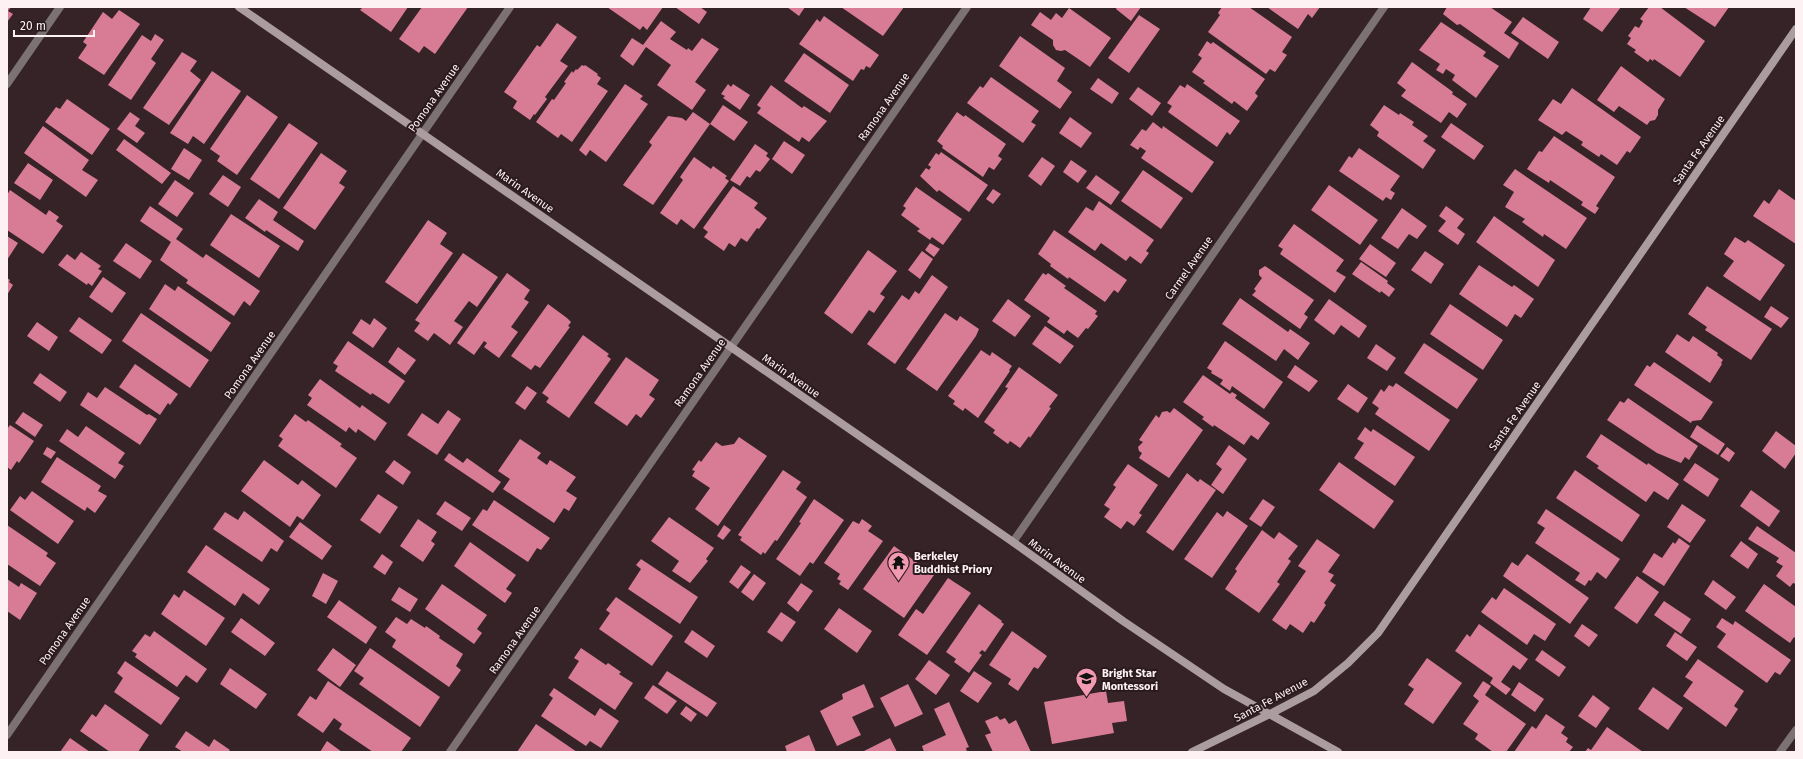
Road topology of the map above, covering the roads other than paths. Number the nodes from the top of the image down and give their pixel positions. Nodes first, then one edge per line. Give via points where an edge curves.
1 (60, 7) edge
2 (239, 7) edge
3 (510, 7) edge
4 (967, 7) edge
5 (1384, 7) edge
6 (1796, 29) edge
7 (7, 84) edge
8 (422, 135) junction
9 (731, 348) junction
10 (1013, 542) junction
11 (1270, 714) junction
12 (1796, 730) edge
13 (7, 735) edge
14 (450, 752) edge
15 (1192, 752) edge
16 (1338, 752) edge
17 (1780, 752) edge

1 - 7 street
2 - 8 main road, Marin Avenue
3 - 8 street, Pomona Avenue
4 - 9 street, Ramona Avenue
5 - 10 street, Carmel Avenue
6 - 11 main road, Santa Fe Avenue via 1378,633 1348,663 1314,691
8 - 9 main road, Marin Avenue
8 - 13 street, Pomona Avenue
9 - 10 main road, Marin Avenue
9 - 14 street, Ramona Avenue
10 - 11 main road, Marin Avenue via 1224,689
11 - 15 main road, Santa Fe Avenue
11 - 16 main road, Marin Avenue
12 - 17 street

